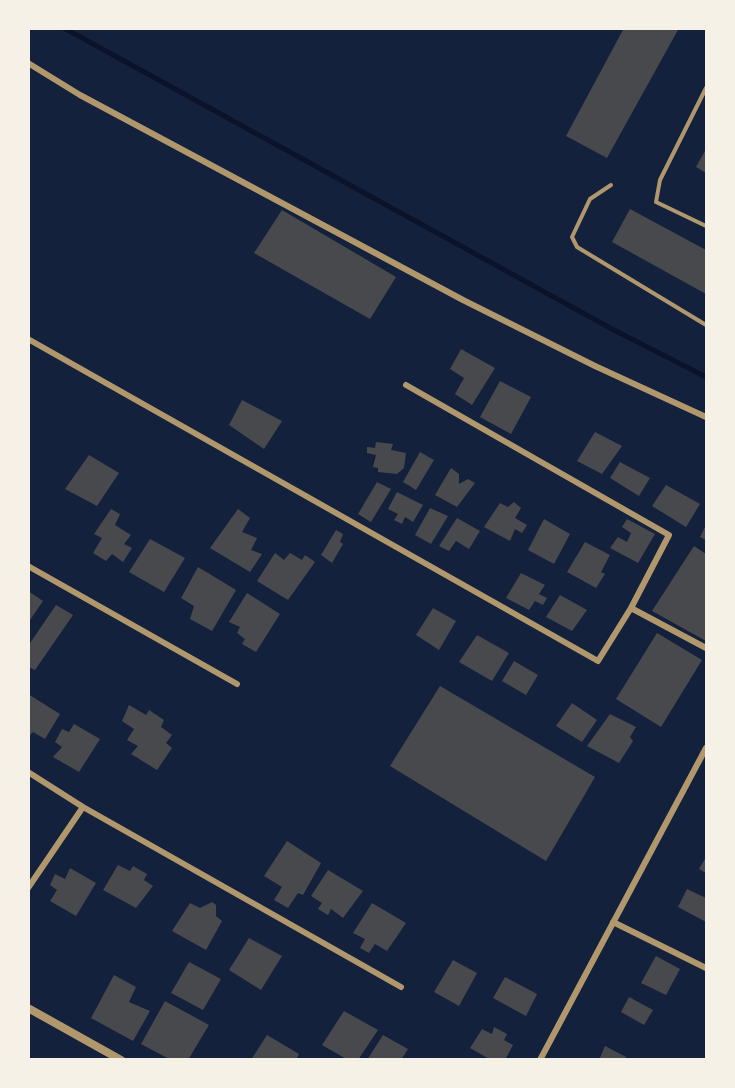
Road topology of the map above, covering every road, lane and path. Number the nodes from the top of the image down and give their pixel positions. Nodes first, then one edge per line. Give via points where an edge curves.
1 (28, 63) edge
2 (706, 88) edge
3 (611, 185) dead end
4 (706, 226) edge
5 (706, 325) edge
6 (28, 339) edge
7 (406, 385) dead end
8 (706, 417) edge
9 (28, 566) edge
10 (631, 608) junction
11 (706, 648) edge
12 (237, 684) dead end
13 (706, 748) edge
14 (28, 772) edge
15 (83, 807) junction
16 (28, 888) edge
17 (613, 922) junction
18 (706, 968) edge
19 (401, 987) dead end
20 (28, 1008) edge
21 (121, 1059) edge
22 (540, 1059) edge

1 - 8 street via 80,95 463,300
2 - 4 lane via 660,180 656,202
3 - 5 lane via 590,199 572,237 577,247
6 - 10 street via 598,661
7 - 10 street via 669,535
9 - 12 street
10 - 11 street
13 - 17 street
14 - 15 street
15 - 16 street
15 - 19 street
17 - 18 street
17 - 22 street
20 - 21 street

